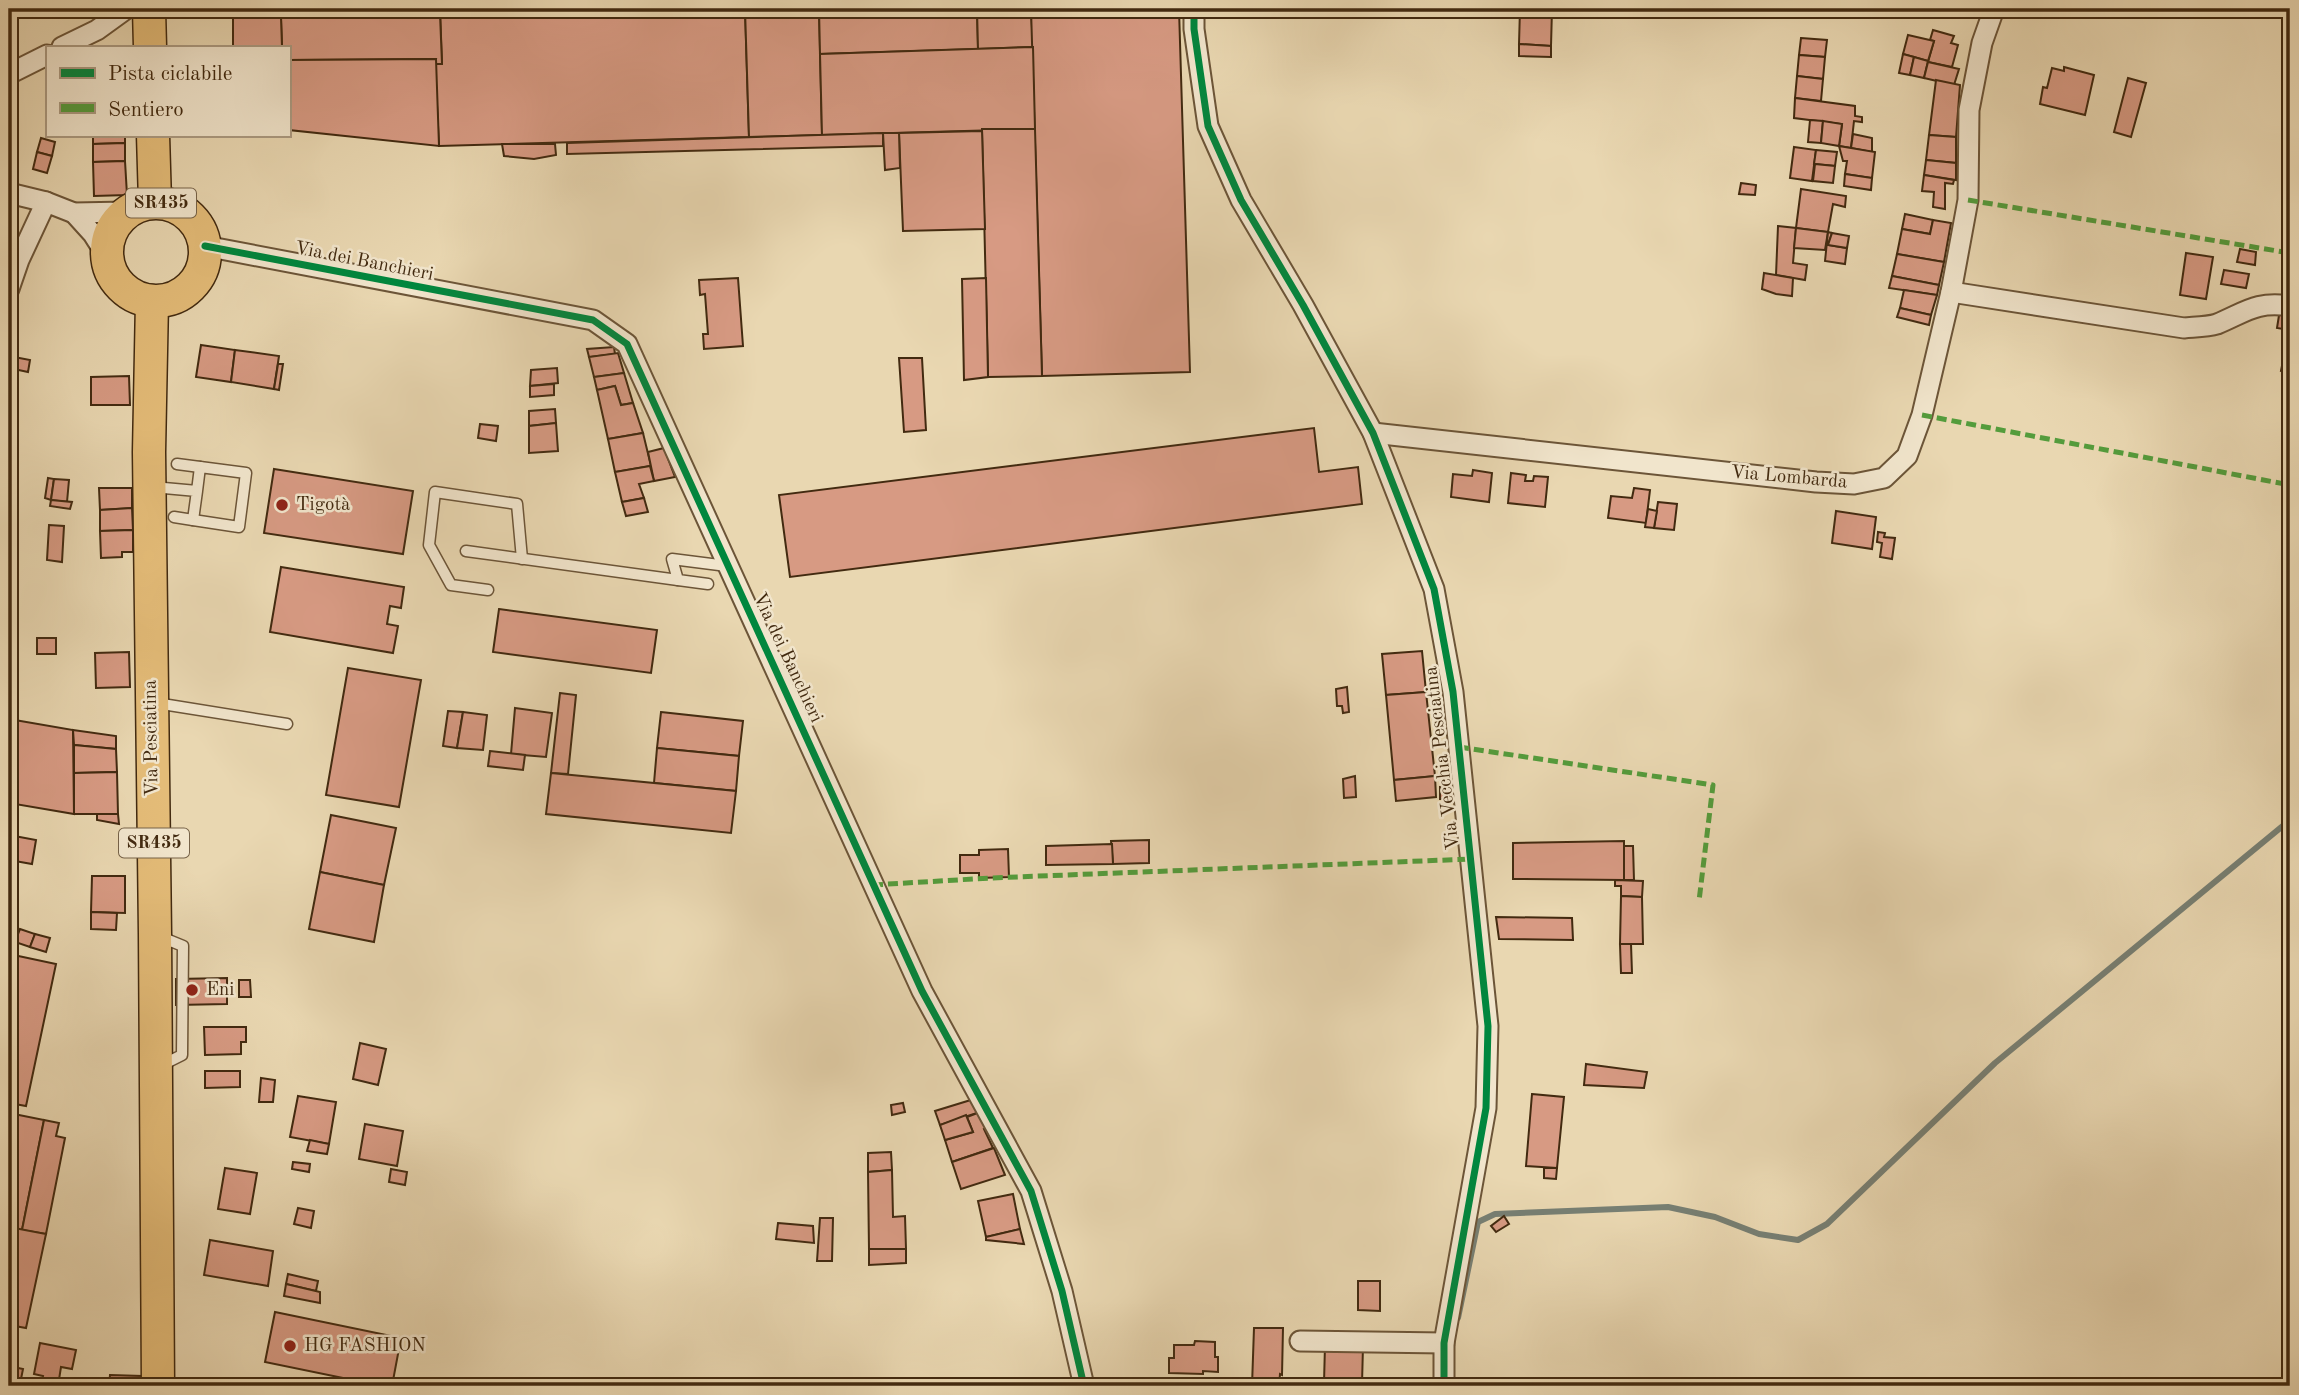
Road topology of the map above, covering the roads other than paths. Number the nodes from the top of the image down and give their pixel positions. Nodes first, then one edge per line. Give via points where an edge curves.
1 (125, 9) edge
2 (149, 9) edge
3 (1194, 9) edge
4 (1994, 9) edge
5 (64, 46) edge
6 (150, 46) edge
7 (46, 56) edge
8 (9, 74) edge
9 (153, 136) edge
10 (9, 193) edge
11 (46, 202) junction
12 (141, 207) junction
13 (74, 213) junction
14 (205, 246) junction
15 (107, 256) junction
16 (9, 289) edge
17 (1951, 292) junction
18 (152, 301) junction
19 (2290, 306) edge
20 (1373, 433) junction
21 (177, 464) dead end
22 (200, 467) junction
23 (149, 487) junction
24 (197, 491) junction
25 (174, 517) dead end
26 (192, 520) junction
27 (466, 551) dead end
28 (522, 559) junction
29 (728, 566) junction
30 (678, 580) junction
31 (708, 584) dead end
32 (488, 590) dead end
33 (152, 703) junction
34 (287, 724) dead end
35 (1300, 1341) dead end
36 (1444, 1343) junction
37 (158, 1386) edge
38 (1084, 1386) edge
39 (1444, 1386) edge

1 - 5 street
2 - 6 main road
3 - 20 street, Via Vecchia Pesciatina via 1208,126 1241,200
4 - 17 street, Via Lombarda via 1969,110 1968,200
7 - 8 street
9 - 12 main road, SR435
10 - 11 street
11 - 13 street
11 - 16 street
12 - 13 street
12 - 14 main road, SR435 via 169,204 188,215
12 - 15 main road, SR435 via 116,224
13 - 15 street
14 - 18 main road via 205,261 191,286 180,295
14 - 29 street, Via dei Banchieri via 593,320 627,344
15 - 18 main road via 122,287
17 - 19 street via 2184,328 2214,325 2252,307
17 - 20 street, Via Lombarda via 1911,446 1884,478 1854,484 1816,482
18 - 23 main road, Via Pesciatina / SR435
20 - 36 street, Via Vecchia Pesciatina via 1434,589 1453,692 1488,1026 1486,1108
21 - 22 lane
22 - 24 lane
22 - 26 lane via 246,473 239,527
23 - 24 lane
23 - 33 main road, Via Pesciatina / SR435
24 - 26 lane
25 - 26 lane
27 - 28 lane
28 - 30 lane
28 - 32 lane via 517,504 435,492 429,545 451,585
29 - 30 lane via 671,559
29 - 38 street, Via dei Banchieri via 922,991 1031,1191
30 - 31 lane
33 - 34 lane
33 - 37 main road, Via Pesciatina / SR435
35 - 36 street
36 - 39 street, Via Vecchia Pesciatina

